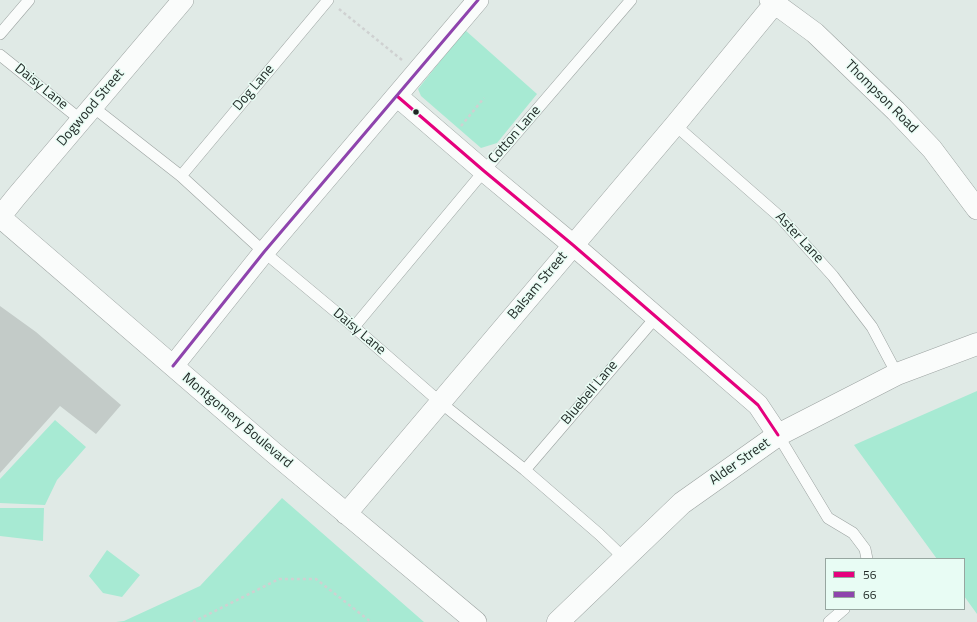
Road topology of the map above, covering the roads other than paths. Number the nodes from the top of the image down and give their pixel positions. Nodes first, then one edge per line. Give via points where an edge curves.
1 (29, 0) edge
2 (183, 0) edge
3 (328, 0) edge
4 (478, 0) edge
5 (631, 0) edge
6 (773, 2) edge
7 (0, 34) edge
8 (0, 55) edge
9 (397, 96) junction
10 (87, 114) junction
11 (675, 125) junction
12 (484, 171) junction
13 (181, 176) junction
14 (977, 209) edge
15 (0, 217) edge
16 (572, 245) junction
17 (264, 252) junction
18 (656, 317) junction
19 (354, 326) junction
20 (977, 344) edge
21 (173, 366) junction
22 (897, 374) junction
23 (441, 403) junction
24 (778, 435) junction
25 (525, 470) junction
26 (346, 514) junction
27 (624, 558) junction
28 (867, 558) edge
29 (843, 610) edge
30 (476, 622) edge
31 (558, 622) edge
32 (829, 622) edge

1 - 7 lane
2 - 10 street, Dogwood Street
3 - 13 lane, Dog Lane
4 - 9 street
5 - 12 lane, Cotton Lane
6 - 11 street, Balsam Street
6 - 14 street, Thompson Road via 815,34 896,111 932,148
8 - 10 lane, Daisy Lane
9 - 12 street
9 - 17 street
10 - 13 lane, Daisy Lane
10 - 15 street, Dogwood Street
11 - 16 street, Balsam Street
11 - 22 lane, Aster Lane via 780,217 833,276 872,326
12 - 16 street
12 - 19 lane, Cotton Lane
13 - 17 lane, Daisy Lane
15 - 21 street, Montgomery Boulevard
16 - 18 street
16 - 23 street, Balsam Street
17 - 19 lane, Daisy Lane
17 - 21 street
18 - 24 street via 758,405
18 - 25 lane, Bluebell Lane
19 - 23 lane, Daisy Lane
20 - 22 street, Alder Street
21 - 26 street, Montgomery Boulevard
22 - 24 street, Alder Street
23 - 25 lane, Daisy Lane
23 - 26 street, Balsam Street
24 - 27 street, Alder Street via 682,503
24 - 28 lane via 828,518 853,533 865,549
25 - 27 lane, Daisy Lane
26 - 30 street, Montgomery Boulevard
27 - 31 street, Alder Street
29 - 32 lane

